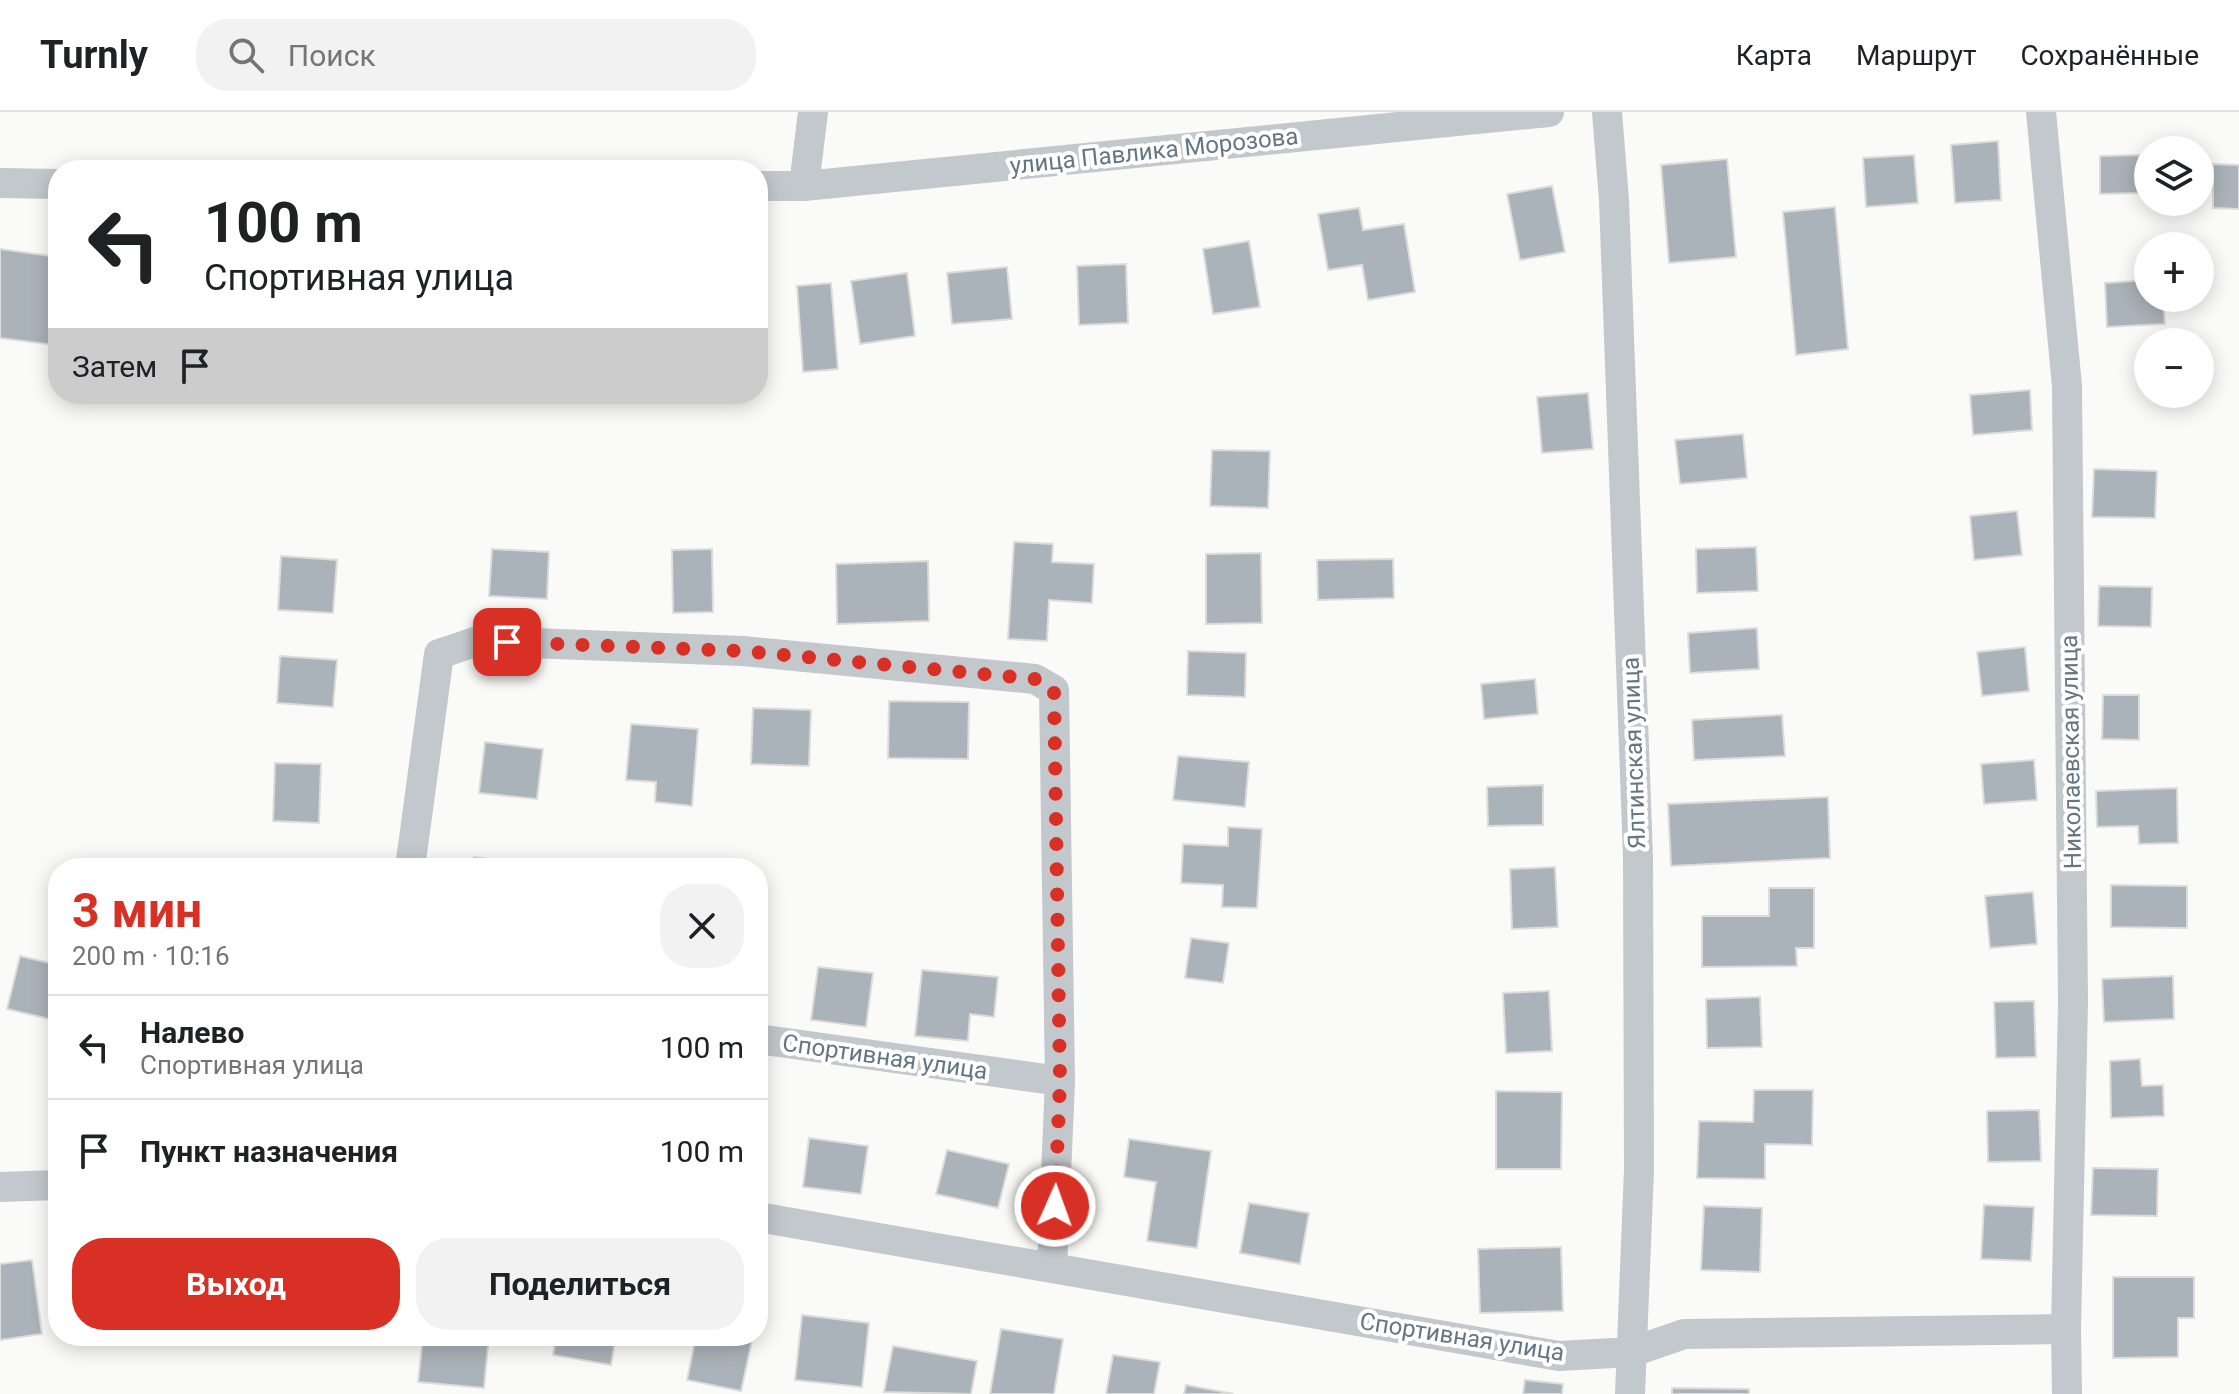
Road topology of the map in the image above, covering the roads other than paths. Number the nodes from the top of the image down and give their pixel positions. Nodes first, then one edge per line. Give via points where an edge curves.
1 (813, 112) edge
2 (1549, 112) edge
3 (1607, 112) edge
4 (2041, 112) edge
5 (0, 183) edge
6 (48, 184) edge
7 (768, 186) edge
8 (804, 186) junction
9 (411, 858) edge
10 (768, 1040) edge
11 (1060, 1081) junction
12 (48, 1185) edge
13 (0, 1187) edge
14 (768, 1219) edge
15 (1052, 1268) junction
16 (2066, 1329) junction
17 (1632, 1352) junction
18 (1630, 1394) edge
19 (2067, 1394) edge

1 - 8 street
2 - 8 street, улица Павлика Морозова
3 - 17 street, Ялтинская улица via 1638,857 1639,1169
4 - 16 street, Николаевская улица via 2067,386 2073,1002
5 - 6 street
7 - 8 street, улица Павлика Морозова
9 - 11 street via 439,654 478,641 743,651 1035,679 1054,690
10 - 11 street, Спортивная улица
11 - 15 street
12 - 13 street
14 - 15 street, Спортивная улица
15 - 17 street, Спортивная улица via 1559,1356
16 - 17 street, Спортивная улица via 1684,1334
16 - 19 street, Николаевская улица
17 - 18 street, Ялтинская улица

